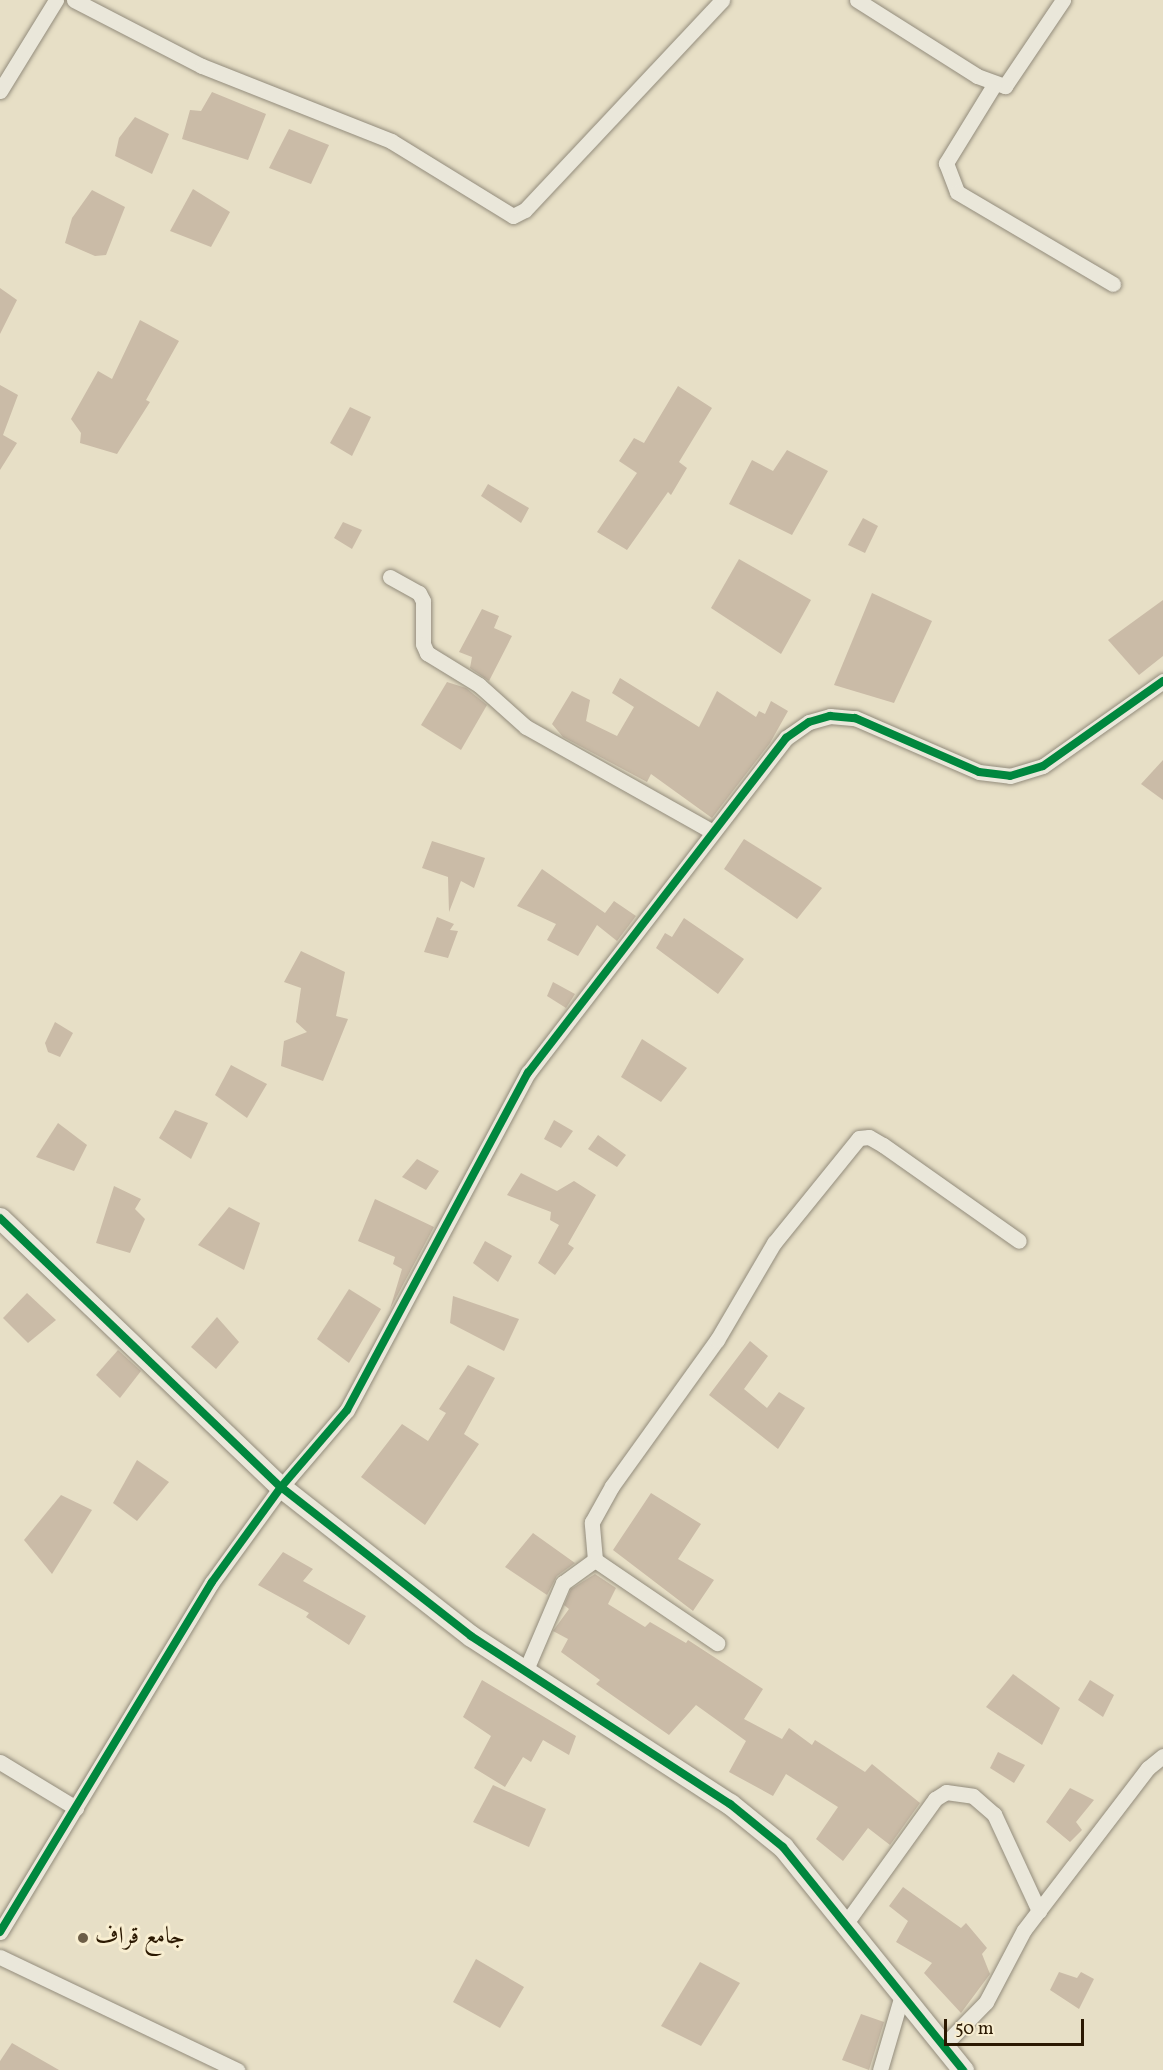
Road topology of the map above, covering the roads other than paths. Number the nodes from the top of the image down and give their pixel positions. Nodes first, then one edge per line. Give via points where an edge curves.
1 (56, 0) edge
2 (74, 0) edge
3 (722, 0) edge
4 (857, 0) edge
5 (1063, 0) edge
6 (994, 85) junction
7 (0, 92) edge
8 (1113, 284) dead end
9 (390, 577) dead end
10 (1163, 681) edge
11 (711, 831) junction
12 (0, 1218) edge
13 (1019, 1241) dead end
14 (281, 1487) junction
15 (595, 1560) junction
16 (717, 1643) dead end
17 (525, 1672) junction
18 (1163, 1756) edge
19 (0, 1762) edge
20 (76, 1808) junction
21 (1039, 1911) junction
22 (846, 1923) junction
23 (0, 1932) edge
24 (0, 1957) edge
25 (901, 1998) junction
26 (942, 2048) junction
27 (237, 2070) edge
28 (880, 2070) edge
29 (963, 2070) edge

1 - 7 street
2 - 3 street via 202,66 390,141 513,216 525,210
4 - 6 street
5 - 6 street via 1010,83
6 - 8 street via 946,163 957,192
9 - 11 street via 419,593 423,601 423,644 428,653 479,685 526,728
10 - 11 street via 1042,766 1010,776 979,772 855,718 830,716 809,722 786,738
11 - 14 street via 528,1073 378,1360 347,1410
12 - 14 street
13 - 15 street via 883,1145 869,1137 859,1138 774,1243 717,1340 612,1486 592,1522
14 - 17 street via 471,1636
14 - 20 street via 212,1582
15 - 16 street
15 - 17 street via 563,1583
17 - 22 street via 756,1824 783,1847
18 - 21 street via 1148,1768
19 - 20 street
20 - 23 street
21 - 22 street via 994,1814 973,1796 946,1792 934,1799
21 - 26 street via 1008,1954 986,2002
22 - 25 street
24 - 27 street
25 - 26 street
25 - 28 street
26 - 29 street

